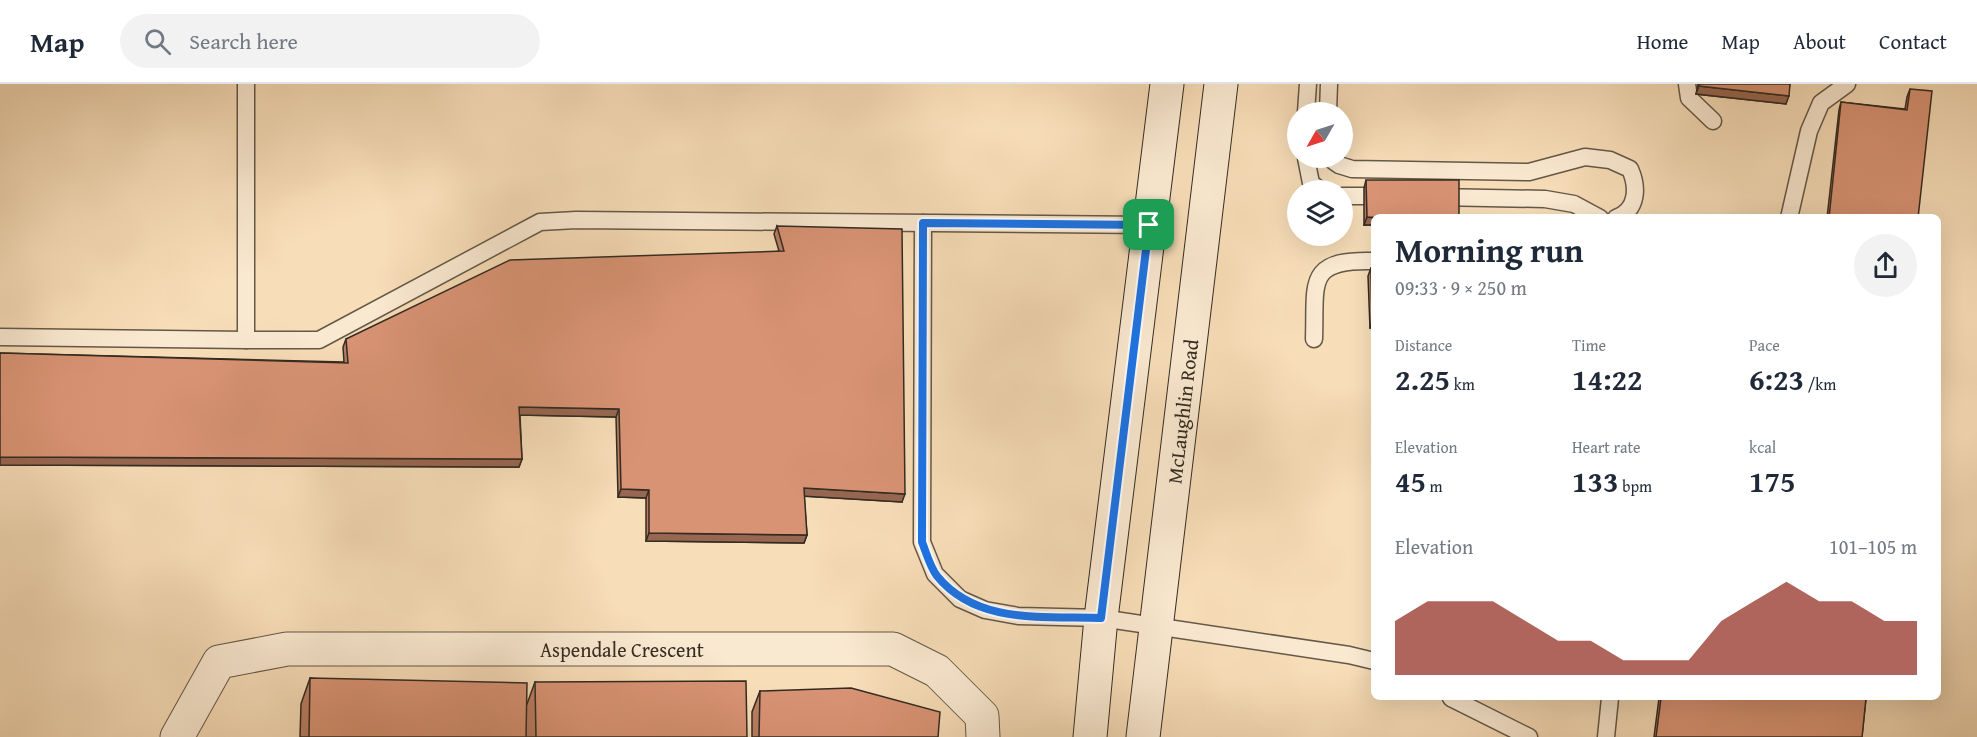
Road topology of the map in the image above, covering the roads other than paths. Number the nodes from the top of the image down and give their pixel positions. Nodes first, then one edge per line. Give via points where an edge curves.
1 (246, 84) edge
2 (1167, 84) edge
3 (1221, 84) edge
4 (1308, 84) edge
5 (1329, 84) edge
6 (1687, 84) edge
7 (1847, 84) edge
8 (1307, 102) edge
9 (1328, 102) edge
10 (1713, 122) dead end
11 (1349, 168) edge
12 (1353, 196) edge
13 (1593, 214) edge
14 (1625, 214) edge
15 (1790, 214) edge
16 (923, 223) junction
17 (1149, 225) junction
18 (1371, 261) edge
19 (0, 337) edge
20 (1314, 339) dead end
21 (246, 340) junction
22 (1101, 618) junction
23 (1156, 626) junction
24 (1371, 660) edge
25 (1455, 700) edge
26 (1610, 700) edge
27 (177, 737) edge
28 (983, 737) edge
29 (1090, 737) edge
30 (1143, 737) edge
31 (1529, 737) edge
32 (1606, 737) edge

1 - 21 lane
2 - 17 street
3 - 23 street, McLaughlin Road
4 - 8 lane
5 - 9 lane
6 - 10 lane via 1689,98
7 - 15 lane via 1821,103 1809,131
11 - 14 lane via 1529,172 1585,157 1610,160 1630,169 1636,182 1635,199
12 - 13 lane via 1545,199 1574,204
16 - 17 lane
16 - 21 lane via 540,222 319,340
16 - 22 lane via 922,542 935,574 960,599 985,610 1018,616
17 - 22 street
18 - 20 lane via 1344,260 1329,266 1316,283
19 - 21 lane
22 - 23 lane
22 - 29 street
23 - 24 lane
23 - 30 street, McLaughlin Road
25 - 31 lane
26 - 32 lane
27 - 28 street, Aspendale Crescent via 219,662 287,649 893,649 937,671 982,716

